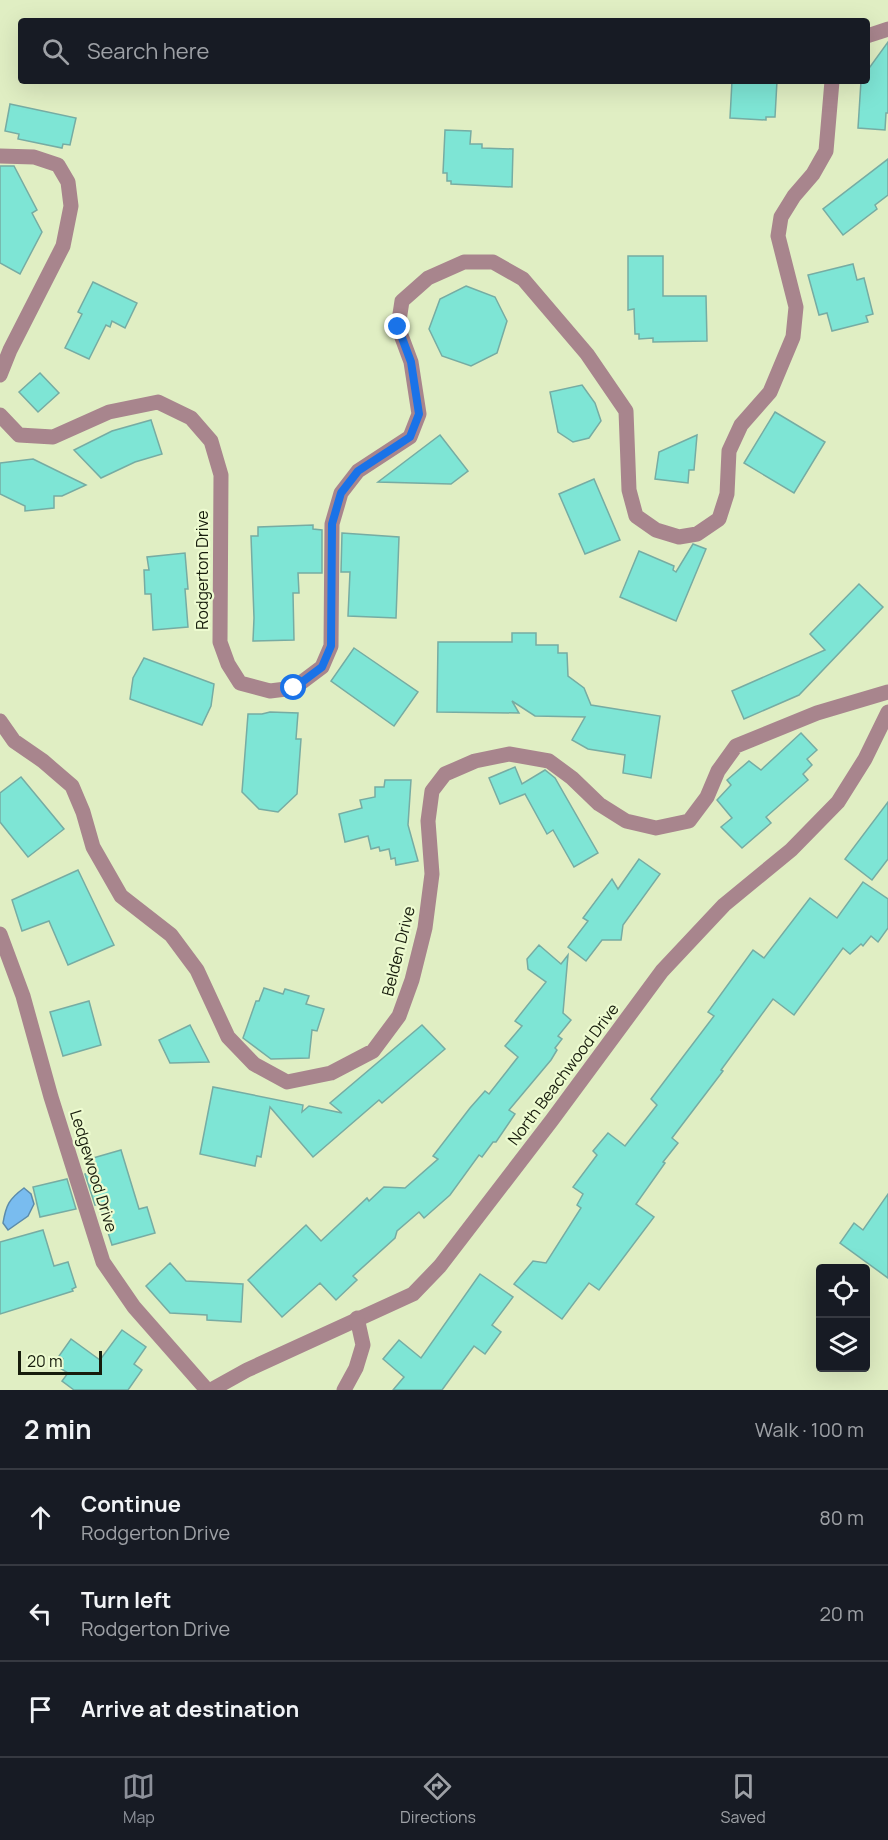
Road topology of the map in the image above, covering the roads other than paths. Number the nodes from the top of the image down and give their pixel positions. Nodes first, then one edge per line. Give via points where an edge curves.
1 (888, 29) edge
2 (870, 35) edge
3 (832, 84) edge
4 (0, 156) edge
5 (0, 375) edge
6 (0, 415) edge
7 (888, 692) edge
8 (888, 712) edge
9 (0, 721) edge
10 (0, 934) edge
11 (357, 1318) junction
12 (209, 1390) edge
13 (344, 1390) edge

1 - 2 street
3 - 6 street, Rodgerton Drive via 826,152 781,217 778,236 796,306 793,337 770,392 741,424 729,451 727,494 719,519 697,534 679,537 656,530 636,516 629,490 626,411 587,354 523,279 493,262 464,262 428,278 402,301 398,327 411,362 419,414 410,437 358,471 341,493 332,524 331,646 322,667 294,688 270,691 240,682 228,664 220,642 221,475 211,441 191,418 158,402 109,412 53,437 19,435
4 - 5 street via 34,157 58,165 68,182 71,206 63,246
7 - 9 street, Belden Drive via 817,712 736,746 689,821 656,828 626,821 608,810 549,761 508,754 475,761 445,774 432,791 428,821 432,874 425,927 399,1016 373,1051 331,1073 286,1082 254,1064 228,1037 196,970 171,935 121,896 93,847 72,786 14,741
8 - 11 street, North Beachwood Drive via 838,802 791,850 724,905 662,971 440,1266 413,1294
10 - 12 street, Ledgewood Drive via 23,996 103,1262 134,1307
11 - 12 street, North Beachwood Drive
11 - 13 street via 363,1345

